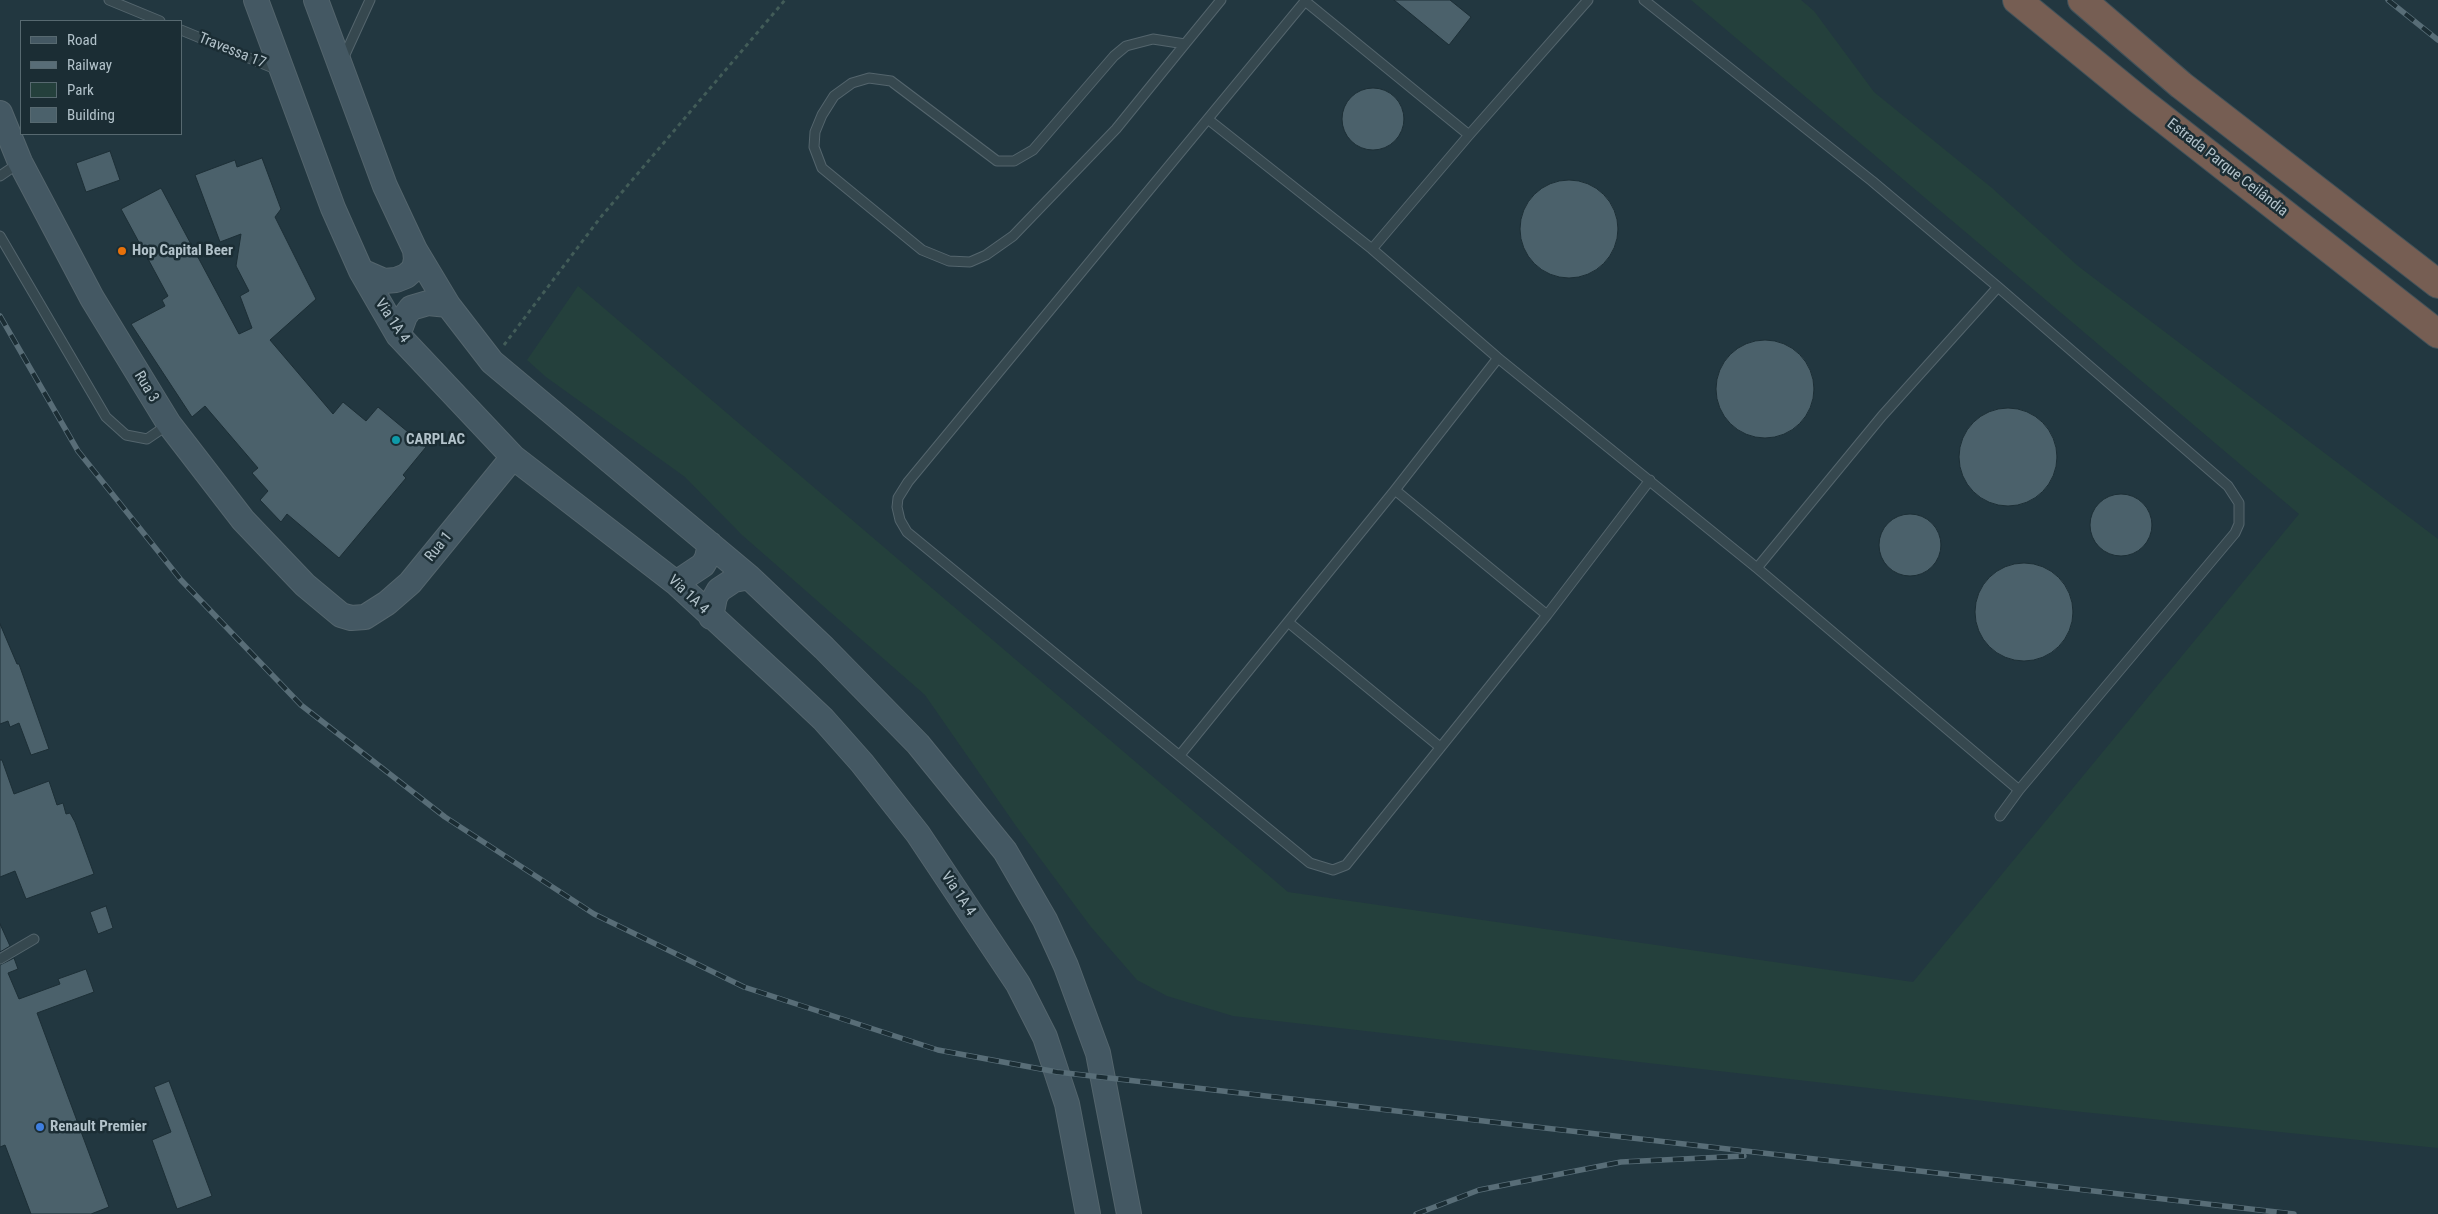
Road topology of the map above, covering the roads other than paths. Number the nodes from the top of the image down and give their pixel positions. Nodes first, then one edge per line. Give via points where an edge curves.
1 (109, 0) edge
2 (256, 0) edge
3 (316, 0) edge
4 (370, 0) edge
5 (1221, 0) edge
6 (1588, 0) edge
7 (1644, 0) edge
8 (2017, 0) edge
9 (2082, 0) edge
10 (1306, 1) edge
11 (158, 20) edge
12 (182, 30) edge
13 (1185, 44) junction
14 (340, 66) junction
15 (282, 72) junction
16 (0, 113) edge
17 (1209, 120) junction
18 (1469, 135) junction
19 (20, 162) junction
20 (0, 176) edge
21 (0, 236) edge
22 (1372, 249) junction
23 (415, 250) junction
24 (361, 271) junction
25 (2438, 284) edge
26 (1998, 287) junction
27 (448, 305) junction
28 (2438, 334) edge
29 (398, 335) junction
30 (1498, 358) junction
31 (169, 424) junction
32 (513, 457) junction
33 (1650, 480) junction
34 (1395, 490) junction
35 (710, 544) junction
36 (1757, 568) junction
37 (749, 577) junction
38 (676, 583) junction
39 (1547, 615) junction
40 (711, 617) junction
41 (351, 618) joint
42 (1288, 622) junction
43 (1440, 747) junction
44 (1180, 755) junction
45 (2019, 790) junction
46 (2000, 816) dead end
47 (34, 940) dead end
48 (0, 959) edge
49 (1088, 1214) edge
50 (1129, 1214) edge

1 - 11 lane
2 - 15 main road, Via 1A 4
3 - 14 main road
4 - 14 lane
5 - 13 lane
6 - 18 lane
7 - 26 lane via 1872,181
8 - 28 highway, Estrada Parque Ceilândia
9 - 25 highway via 2181,85
10 - 17 lane
10 - 18 lane
12 - 15 lane, Travessa 17
13 - 13 lane via 1153,39 1126,46 1032,150 1014,161 997,162 891,81 869,78 852,83 834,96 818,123 814,147 822,168 922,250 949,261 970,262 986,256 1013,236 1116,129
14 - 23 main road via 385,186
15 - 24 main road, Via 1A 4 via 333,208
16 - 19 main road, Rua 3
17 - 22 lane
17 - 44 lane via 908,482 898,498 897,507 900,520 914,539
18 - 22 lane
19 - 20 lane
19 - 31 main road, Rua 3 via 92,298
21 - 31 lane via 106,417 126,435 147,439
22 - 30 lane
23 - 24 main road via 414,269 396,280 384,281
23 - 27 main road
24 - 29 main road, Via 1A 4
26 - 36 lane via 1882,416
26 - 45 lane via 2228,486 2239,503 2240,512 2235,533
27 - 29 main road via 428,303 412,308 405,316
27 - 35 main road via 492,362
29 - 32 main road, Via 1A 4
30 - 33 lane
30 - 34 lane
31 - 41 main road, Rua 3 via 244,520 331,608
32 - 38 main road, Via 1A 4
32 - 41 main road, Rua 1 via 410,583 378,610 365,617
33 - 36 lane
33 - 39 lane
34 - 39 lane
34 - 42 lane
35 - 37 main road
35 - 38 main road via 703,565
36 - 45 lane
37 - 40 main road via 734,580 719,590
37 - 50 main road via 918,744 1005,851 1045,920 1098,1053
38 - 40 main road, Via 1A 4
39 - 43 lane
40 - 49 main road, Via 1A 4 via 823,720 862,763 918,834 1018,984 1046,1037 1067,1104
42 - 43 lane
42 - 44 lane
43 - 44 lane via 1346,865 1333,870 1310,863
45 - 46 lane
47 - 48 lane

